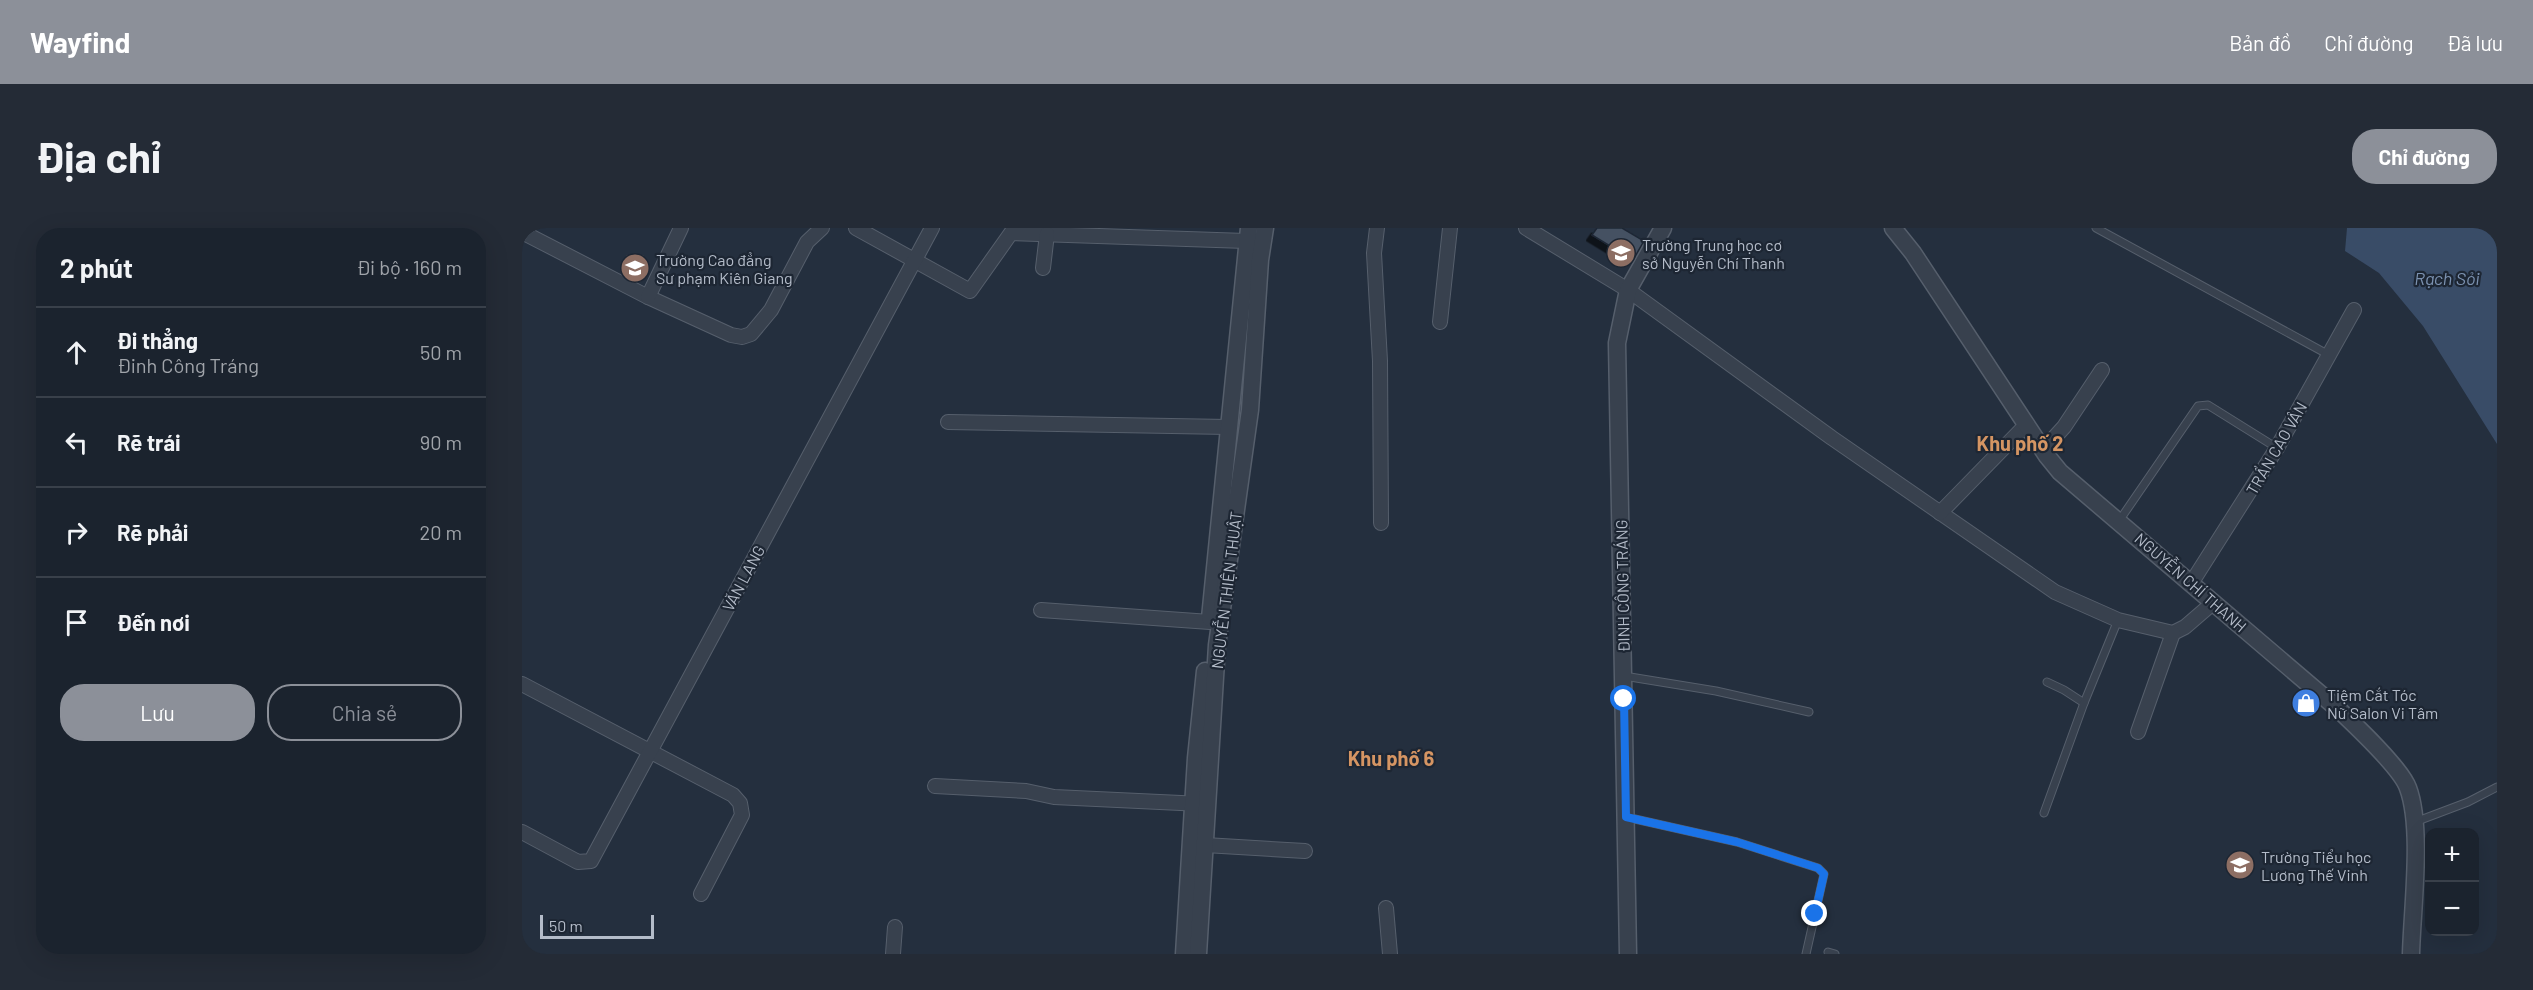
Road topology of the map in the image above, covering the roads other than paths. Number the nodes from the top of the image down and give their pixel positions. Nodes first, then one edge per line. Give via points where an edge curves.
1 (681, 228) edge
2 (822, 228) edge
3 (856, 228) edge
4 (932, 228) edge
5 (1265, 228) edge
6 (1377, 228) edge
7 (1450, 228) edge
8 (1526, 228) edge
9 (1663, 228) edge
10 (1893, 228) edge
11 (2096, 228) edge
12 (522, 232) edge
13 (1047, 234) junction
14 (1247, 235) edge
15 (914, 262) junction
16 (1043, 268) dead end
17 (1628, 290) junction
18 (648, 297) junction
19 (2354, 310) dead end
20 (1440, 322) dead end
21 (2330, 355) junction
22 (2102, 370) dead end
23 (948, 422) dead end
24 (2027, 424) junction
25 (1228, 428) junction
26 (2277, 448) junction
27 (2043, 450) junction
28 (1940, 513) junction
29 (2120, 521) junction
30 (1381, 523) dead end
31 (1224, 548) junction
32 (2192, 582) junction
33 (2214, 602) junction
34 (1041, 610) dead end
35 (2118, 620) junction
36 (1210, 622) junction
37 (2173, 633) junction
38 (1624, 676) junction
39 (2047, 682) dead end
40 (522, 684) edge
41 (2084, 703) junction
42 (1809, 712) dead end
43 (2138, 732) dead end
44 (650, 754) junction
45 (934, 786) dead end
46 (2497, 787) edge
47 (1200, 804) junction
48 (2044, 813) dead end
49 (1626, 817) junction
50 (2415, 822) junction
51 (522, 832) edge
52 (1205, 845) junction
53 (1305, 851) dead end
54 (701, 894) dead end
55 (1386, 908) dead end
56 (895, 927) dead end
57 (893, 954) edge
58 (1184, 954) edge
59 (1198, 954) edge
60 (1390, 954) edge
61 (1628, 954) edge
62 (1806, 954) edge
63 (2411, 954) edge

1 - 18 street
2 - 18 street via 807,243 771,310 751,334 731,335
3 - 15 street
4 - 15 street, VĂN LANG
5 - 31 street, NGUYỄN THIỆN THUẬT via 1250,410
6 - 30 street via 1374,253 1380,361
7 - 20 street
8 - 17 street
9 - 17 street, ĐINH CÔNG TRÁNG
10 - 24 street, NGUYỄN CHÍ THANH
11 - 21 lane
12 - 18 street
13 - 14 street
13 - 15 street via 1011,233 970,291
13 - 16 street
14 - 25 street, NGUYỄN THIỆN THUẬT
15 - 44 street, VĂN LANG
17 - 28 street
17 - 38 street, ĐINH CÔNG TRÁNG via 1617,343
19 - 21 street, TRẦN CAO VÂN
21 - 26 street, TRẦN CAO VÂN
22 - 27 street via 2064,427
23 - 25 street
24 - 27 street, NGUYỄN CHÍ THANH
24 - 28 street
25 - 31 street, NGUYỄN THIỆN THUẬT
26 - 29 lane via 2208,405 2198,406
26 - 32 street, TRẦN CAO VÂN
27 - 29 street, NGUYỄN CHÍ THANH via 2075,486
28 - 35 street via 2055,592
29 - 32 street, NGUYỄN CHÍ THANH
31 - 36 street, NGUYỄN THIỆN THUẬT
31 - 47 street, NGUYỄN THIỆN THUẬT
32 - 33 street, NGUYỄN CHÍ THANH
33 - 37 street
33 - 50 street, NGUYỄN CHÍ THANH via 2369,739 2408,786
34 - 36 street
35 - 37 street
35 - 41 lane
36 - 47 street, NGUYỄN THIỆN THUẬT
37 - 43 street
38 - 42 lane
38 - 49 street, ĐINH CÔNG TRÁNG
39 - 41 lane
40 - 44 street
41 - 48 lane
44 - 51 street, VĂN LANG via 591,861 578,862
44 - 54 street via 733,795 740,803 742,815
45 - 47 street via 1026,791 1054,798
46 - 50 lane
47 - 52 street, NGUYỄN THIỆN THUẬT
47 - 58 street, NGUYỄN THIỆN THUẬT
49 - 61 street, ĐINH CÔNG TRÁNG
49 - 62 lane via 1737,842 1818,868 1824,874
50 - 63 street, NGUYỄN CHÍ THANH
52 - 53 street
52 - 59 street, NGUYỄN THIỆN THUẬT
55 - 60 street
56 - 57 street

